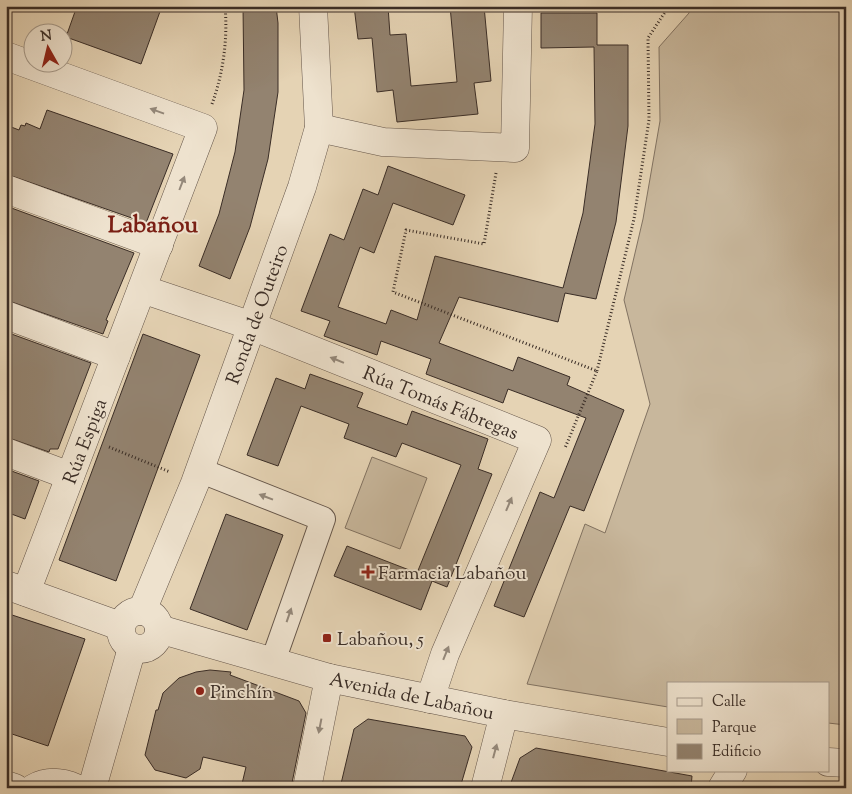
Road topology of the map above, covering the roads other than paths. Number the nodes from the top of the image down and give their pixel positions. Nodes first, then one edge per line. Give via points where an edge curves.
1 (313, 6) edge
2 (518, 6) edge
3 (6, 56) edge
4 (319, 128) junction
5 (6, 189) edge
6 (159, 245) junction
7 (142, 289) junction
8 (6, 315) edge
9 (252, 326) junction
10 (116, 356) junction
11 (6, 452) edge
12 (70, 476) junction
13 (197, 477) junction
14 (16, 589) edge
15 (138, 629) junction
16 (273, 661) junction
17 (329, 678) junction
18 (430, 699) junction
19 (504, 714) junction
20 (667, 742) edge
21 (830, 762) edge
22 (846, 763) edge
23 (732, 772) edge
24 (6, 785) edge
25 (15, 788) edge
26 (34, 788) edge
27 (76, 788) edge
28 (92, 788) edge
29 (307, 788) edge
30 (485, 788) edge
31 (722, 788) edge

1 - 4 street, Ronda de Outeiro
2 - 4 street via 515,148 383,142
6 -> 3 street, Rúa Espiga via 203,128
4 - 9 street, Ronda de Outeiro via 302,187
5 - 6 street
6 - 7 street, Rúa Espiga
7 - 9 street
7 - 10 street, Rúa Espiga
8 - 10 street
9 - 13 street, Ronda de Outeiro
18 -> 9 street, Rúa Tomás Fábregas via 445,654 537,440
10 - 12 street, Rúa Espiga
11 - 12 street
12 - 14 street, Rúa Espiga
13 - 15 street, Ronda de Outeiro
16 -> 13 street via 323,519
14 - 15 street, Avenida de Labañou
15 - 16 street, Avenida de Labañou
15 - 28 street, Ronda de Outeiro
16 - 17 street, Avenida de Labañou
17 - 18 street, Avenida de Labañou
17 -> 29 street
18 - 19 street, Avenida de Labañou
19 - 20 street, Avenida de Labañou
30 -> 19 street
21 - 22 street
23 - 31 street
24 - 25 street
26 - 27 street via 52,782

